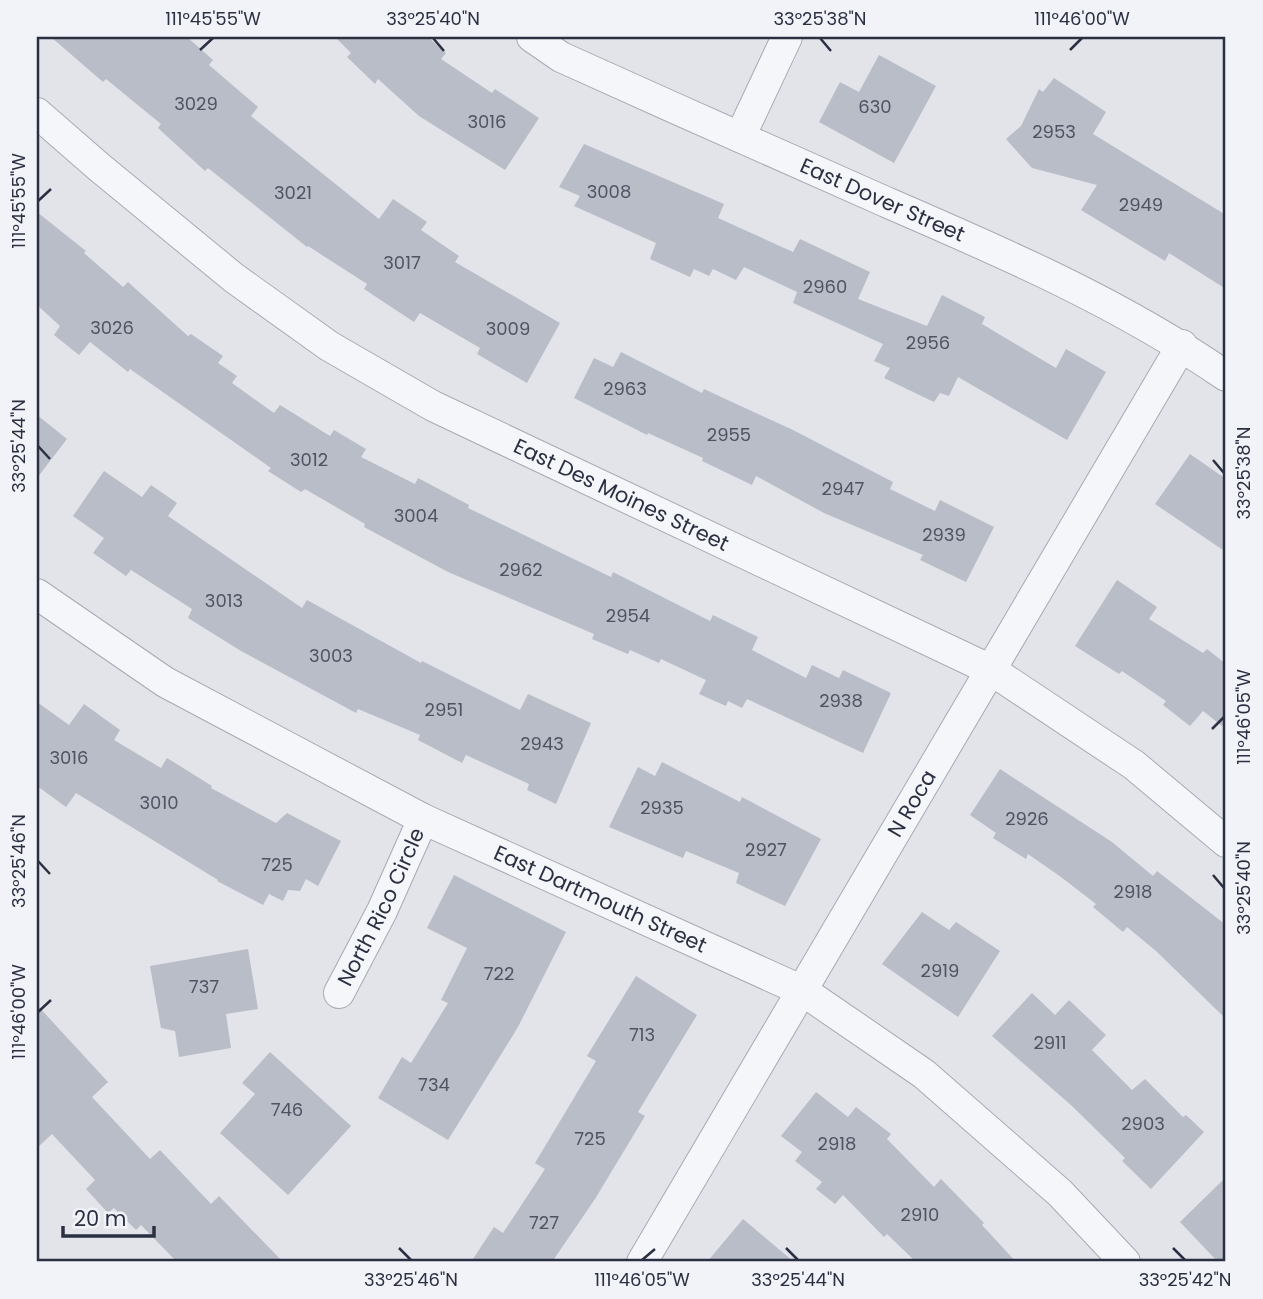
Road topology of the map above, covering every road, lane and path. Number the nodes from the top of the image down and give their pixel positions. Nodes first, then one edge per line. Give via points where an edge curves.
1 (532, 37) edge
2 (787, 37) edge
3 (37, 113) edge
4 (740, 137) junction
5 (1182, 345) junction
6 (1226, 376) edge
7 (37, 594) edge
8 (990, 670) junction
9 (423, 819) junction
10 (1226, 842) edge
11 (803, 991) junction
12 (339, 993) dead end
13 (642, 1262) edge
14 (1125, 1262) edge

1 - 4 street, East Dover Street via 561,57
2 - 4 street
3 - 8 street, East Des Moines Street via 234,278 340,352 433,406
4 - 5 street, East Dover Street via 1017,259
5 - 6 street, East Dover Street
5 - 8 street, N Roca
7 - 9 street, East Dartmouth Street via 165,682
8 - 10 street, East Des Moines Street via 1135,765
8 - 11 street, N Roca
9 - 11 street, East Dartmouth Street
9 - 12 street, North Rico Circle
11 - 13 street, N Roca
11 - 14 street, East Dartmouth Street via 924,1074 1060,1193

